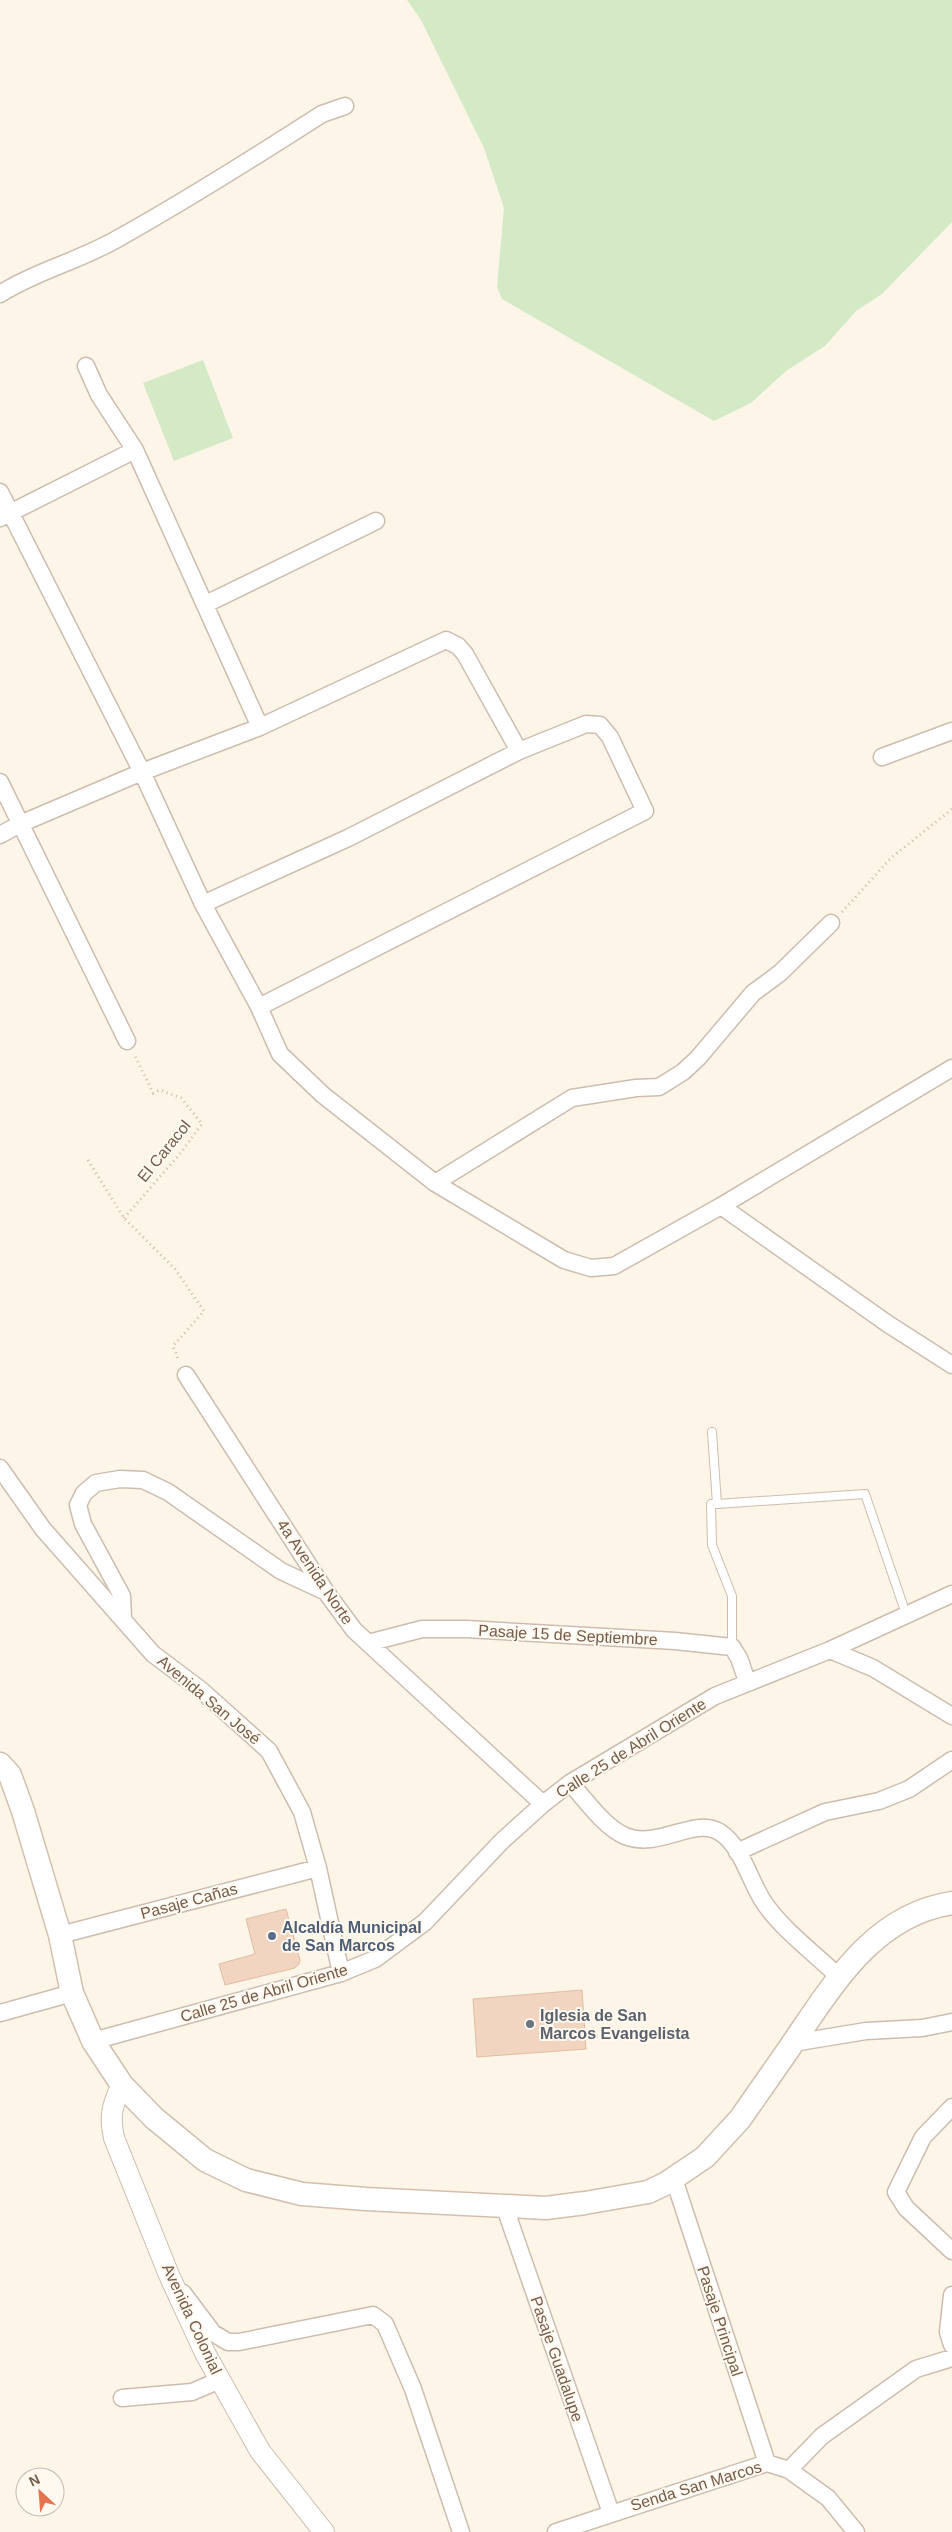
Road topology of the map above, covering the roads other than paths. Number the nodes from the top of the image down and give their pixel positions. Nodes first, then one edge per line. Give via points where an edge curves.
1 (345, 106) dead end
2 (0, 278) edge
3 (19, 282) junction
4 (0, 294) edge
5 (86, 366) dead end
6 (135, 450) junction
7 (0, 492) edge
8 (5, 515) edge
9 (376, 521) dead end
10 (206, 604) junction
11 (260, 727) junction
12 (952, 731) edge
13 (519, 751) junction
14 (882, 757) dead end
15 (142, 772) junction
16 (0, 782) edge
17 (20, 824) junction
18 (0, 835) edge
19 (203, 904) junction
20 (832, 923) road end
21 (259, 1007) junction
22 (128, 1041) road end
23 (952, 1068) edge
24 (435, 1183) junction
25 (721, 1206) junction
26 (952, 1364) edge
27 (186, 1375) road end
28 (712, 1432) dead end
29 (0, 1468) edge
30 (717, 1504) junction
31 (326, 1592) junction
32 (952, 1594) edge
33 (906, 1614) junction
34 (123, 1618) junction
35 (368, 1643) junction
36 (732, 1647) junction
37 (830, 1650) junction
38 (747, 1681) junction
39 (952, 1716) edge
40 (952, 1760) edge
41 (0, 1764) edge
42 (570, 1783) junction
43 (543, 1804) junction
44 (737, 1852) junction
45 (318, 1868) junction
46 (952, 1903) edge
47 (60, 1935) junction
48 (341, 1973) junction
49 (838, 1976) junction
50 (72, 1993) junction
51 (0, 2014) edge
52 (952, 2022) edge
53 (93, 2042) junction
54 (792, 2043) junction
55 (122, 2086) junction
56 (952, 2108) edge
57 (674, 2179) junction
58 (504, 2205) junction
59 (952, 2251) edge
60 (169, 2275) junction
61 (952, 2296) edge
62 (952, 2345) edge
63 (952, 2358) edge
64 (220, 2380) junction
65 (122, 2398) dead end
66 (767, 2463) junction
67 (789, 2470) junction
68 (611, 2513) junction
69 (324, 2532) edge
70 (461, 2532) edge
71 (556, 2532) edge
72 (856, 2532) edge

1 - 3 street via 322,114 116,240 68,264
2 - 3 street via 6,282
3 - 4 street
5 - 6 street via 99,396
6 - 8 street
6 - 10 street
7 - 8 street
8 - 15 street
9 - 10 street
10 - 11 street
11 - 13 street via 446,640 465,654
11 - 15 street
12 - 14 street
13 - 19 street via 348,838
13 - 21 street via 586,724 600,725 610,736 645,811
15 - 17 street
15 - 19 street
16 - 17 street
17 - 18 street
17 - 22 street
19 - 21 street
20 - 24 street via 780,973 753,993 683,1072 659,1087 572,1098
21 - 24 street via 280,1054 323,1095
23 - 25 street
24 - 25 street via 564,1260 591,1268 614,1266
25 - 26 street via 888,1324
27 - 31 street, 4a Avenida Norte
28 - 30 lane
29 - 34 street, Avenida San José via 43,1528
30 - 33 lane via 865,1494
30 - 36 lane via 711,1504 712,1545 732,1596
31 - 34 street via 281,1571 168,1492 143,1480 120,1479 96,1483 84,1493 78,1504 83,1524 122,1596
31 - 35 street, 4a Avenida Norte via 354,1630
32 - 33 street, Calle 25 de Abril Oriente
33 - 37 street, Calle 25 de Abril Oriente
34 - 45 street, Avenida San José via 153,1654 201,1690 269,1751 302,1812
35 - 36 street, Pasaje 15 de Septiembre via 422,1629 466,1629 666,1640
35 - 43 street, 4a Avenida Norte
36 - 38 street
37 - 38 street, Calle 25 de Abril Oriente
37 - 39 street via 873,1668
38 - 42 street, Calle 25 de Abril Oriente via 715,1696
40 - 44 street via 909,1789 879,1801 825,1812
41 - 47 main road via 10,1775
42 - 43 street, Calle 25 de Abril Oriente
42 - 44 street via 623,1835 641,1841 710,1828 722,1833
43 - 48 street, Calle 25 de Abril Oriente via 502,1840 425,1922 375,1959
44 - 49 street via 765,1904
45 - 47 street, Pasaje Cañas
45 - 48 street, Avenida San José
46 - 49 main road via 913,1914 889,1927
47 - 50 main road
48 - 53 street, Calle 25 de Abril Oriente
49 - 54 main road
50 - 51 street
50 - 53 main road
52 - 54 street
53 - 55 main road
54 - 57 main road via 725,2137 705,2157
55 - 58 main road via 154,2118 205,2160 246,2180 302,2194
55 - 60 street, Avenida Colonial via 111,2114 114,2138
56 - 59 street via 923,2137 896,2192 906,2208
57 - 58 main road via 648,2192 585,2203 546,2208
57 - 66 street, Pasaje Principal
58 - 68 street, Pasaje Guadalupe
60 - 64 street, Avenida Colonial
60 - 70 street via 213,2333 228,2342 373,2315 380,2318 413,2389
61 - 62 street via 948,2332
63 - 67 street via 916,2369 822,2436
64 - 65 street via 192,2392
64 - 69 street, Avenida Colonial via 260,2452
66 - 67 street, Senda San Marcos
66 - 68 street, Senda San Marcos
67 - 72 street, Senda San Marcos via 828,2498
68 - 71 street, Senda San Marcos

